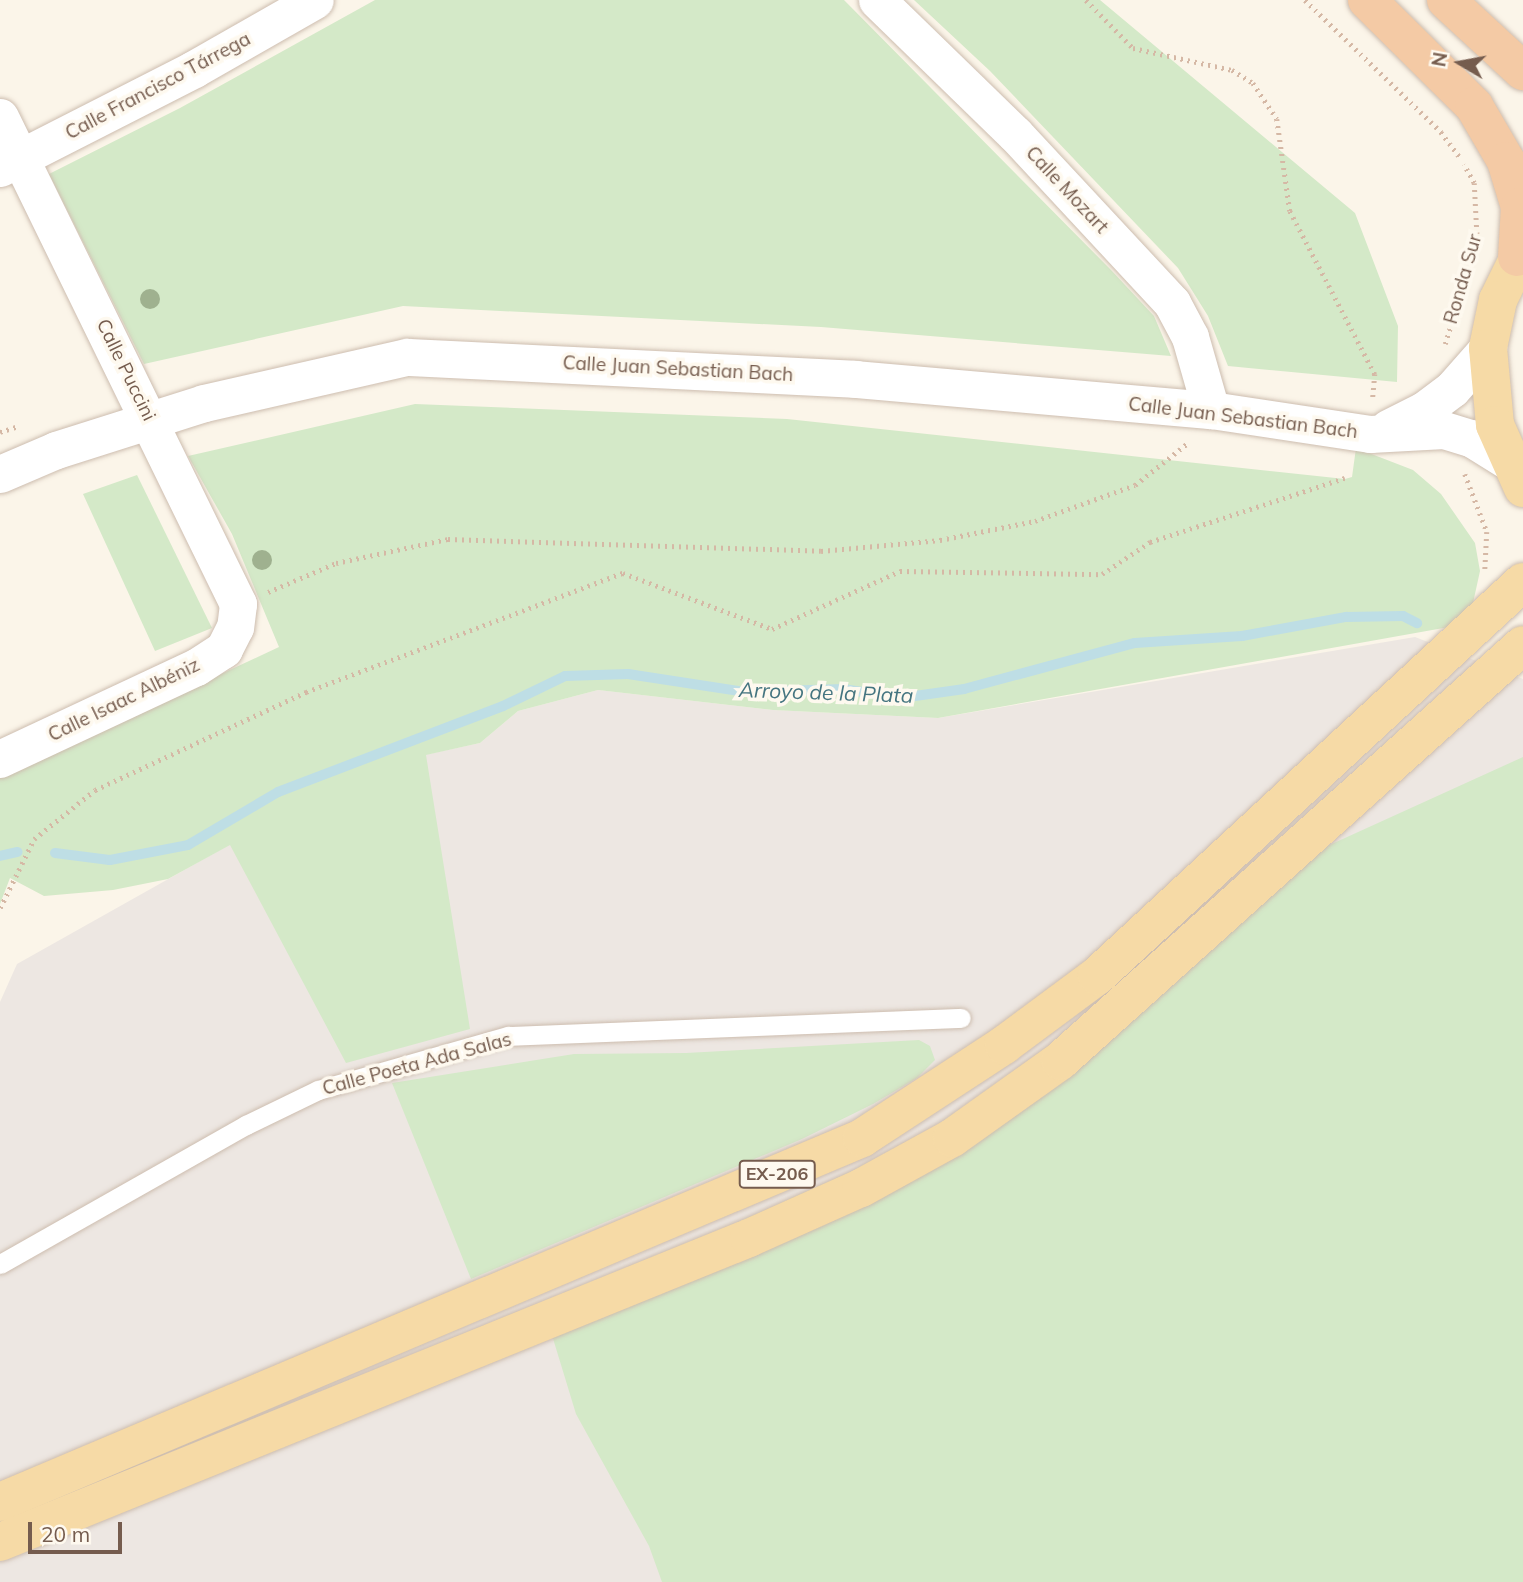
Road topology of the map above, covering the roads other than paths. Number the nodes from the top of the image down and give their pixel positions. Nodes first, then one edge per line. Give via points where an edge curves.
1 (315, 0) edge
2 (877, 0) edge
3 (1367, 0) edge
4 (1446, 0) edge
5 (1523, 71) edge
6 (0, 117) edge
7 (10, 164) edge
8 (1520, 253) edge
9 (1488, 348) junction
10 (1210, 410) junction
11 (1375, 414) junction
12 (150, 420) junction
13 (0, 474) edge
14 (1516, 475) edge
15 (1507, 584) edge
16 (237, 615) joint
17 (1523, 645) edge
18 (0, 758) edge
19 (961, 1018) dead end
20 (0, 1264) edge
21 (0, 1502) edge
22 (0, 1542) edge

1 - 7 street, Calle Francisco Tárrega
2 - 10 street, Calle Mozart via 1014,134 1172,303 1190,337
3 - 8 highway via 1474,106 1506,161 1520,207
4 - 5 highway
6 - 7 street, Calle Puccini
7 - 12 street, Calle Puccini
8 - 9 main road via 1498,300
9 - 11 street, Calle Juan Sebastian Bach via 1452,389 1401,425
9 - 14 main road via 1492,412
10 - 11 street, Calle Juan Sebastian Bach
10 - 12 street, Calle Juan Sebastian Bach via 855,379 407,357 204,403
11 - 14 street, Calle Juan Sebastian Bach via 1471,438
12 - 13 street, Calle Juan Sebastian Bach
12 - 16 street, Calle Puccini
15 - 21 main road, EX-206 via 1097,976 1004,1045 862,1138
16 - 18 street, Calle Isaac Albéniz via 224,649 196,667
17 - 22 main road via 1060,1061 952,1138 861,1188 748,1238
19 - 20 lane, Calle Poeta Ada Salas via 509,1036 318,1090 246,1125

